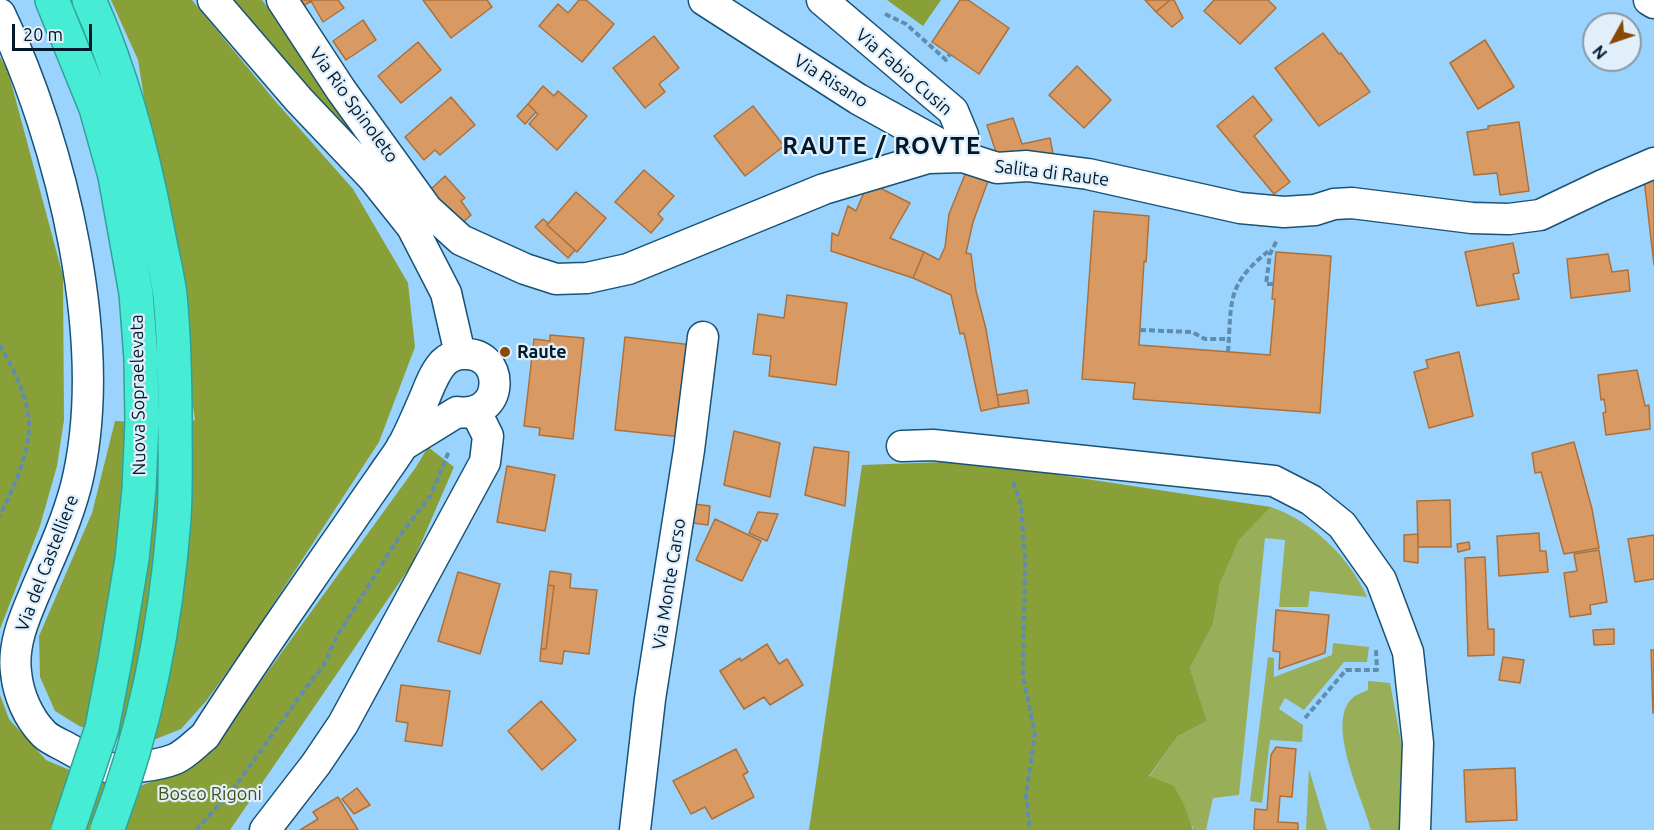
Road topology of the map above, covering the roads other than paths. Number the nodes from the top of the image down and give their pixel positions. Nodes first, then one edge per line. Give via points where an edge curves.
1 (52, 0) edge
2 (89, 0) edge
3 (213, 0) edge
4 (282, 0) edge
5 (704, 0) edge
6 (822, 0) edge
7 (1649, 0) edge
8 (1654, 3) edge
9 (0, 14) edge
10 (963, 157) junction
11 (1654, 163) edge
12 (420, 218) junction
13 (703, 337) dead end
14 (460, 354) junction
15 (437, 372) junction
16 (466, 412) junction
17 (402, 446) junction
18 (902, 446) dead end
19 (68, 830) edge
20 (107, 830) edge
21 (265, 830) edge
22 (635, 830) edge
23 (1415, 830) edge

1 - 19 highway, Nuova Sopraelevata, bridge via 96,108 115,176 136,293 141,359 139,490 132,559 102,728
2 - 20 highway, Nuova Sopraelevata, bridge via 126,98 145,163 170,293 174,357 174,517 165,613 142,716
3 - 12 street via 373,178
4 - 12 street, Via Rio Spinoleto
5 - 10 street, Via Risano via 858,99
6 - 10 street, Via Fabio Cusin via 953,111 963,135
7 - 8 street
9 - 17 street, Via del Castelliere via 32,93 61,187 75,252 86,347 87,410 76,486 16,645 15,671 22,703 45,735 107,767 149,766 177,758 205,736
10 - 11 street, Salita di Raute via 997,168 1027,166 1088,174 1240,208 1284,212 1352,203 1509,219 1540,215
10 - 12 street, Salita di Raute via 928,158 824,189 628,269 587,278 556,279 525,269
12 - 14 street via 446,293
13 - 22 street, Via Monte Carso via 650,699
14 - 15 street, Via del Castelliere via 442,364
14 - 16 street, Via del Castelliere via 479,357 487,363 495,380 495,390 484,407
15 - 16 street via 436,392 447,408
15 - 17 street, Via del Castelliere
16 - 17 street, Via del Castelliere
16 - 21 street via 488,436 485,462 343,724
18 - 23 street via 933,445 1274,482 1311,500 1342,525 1381,580 1408,652 1418,743

